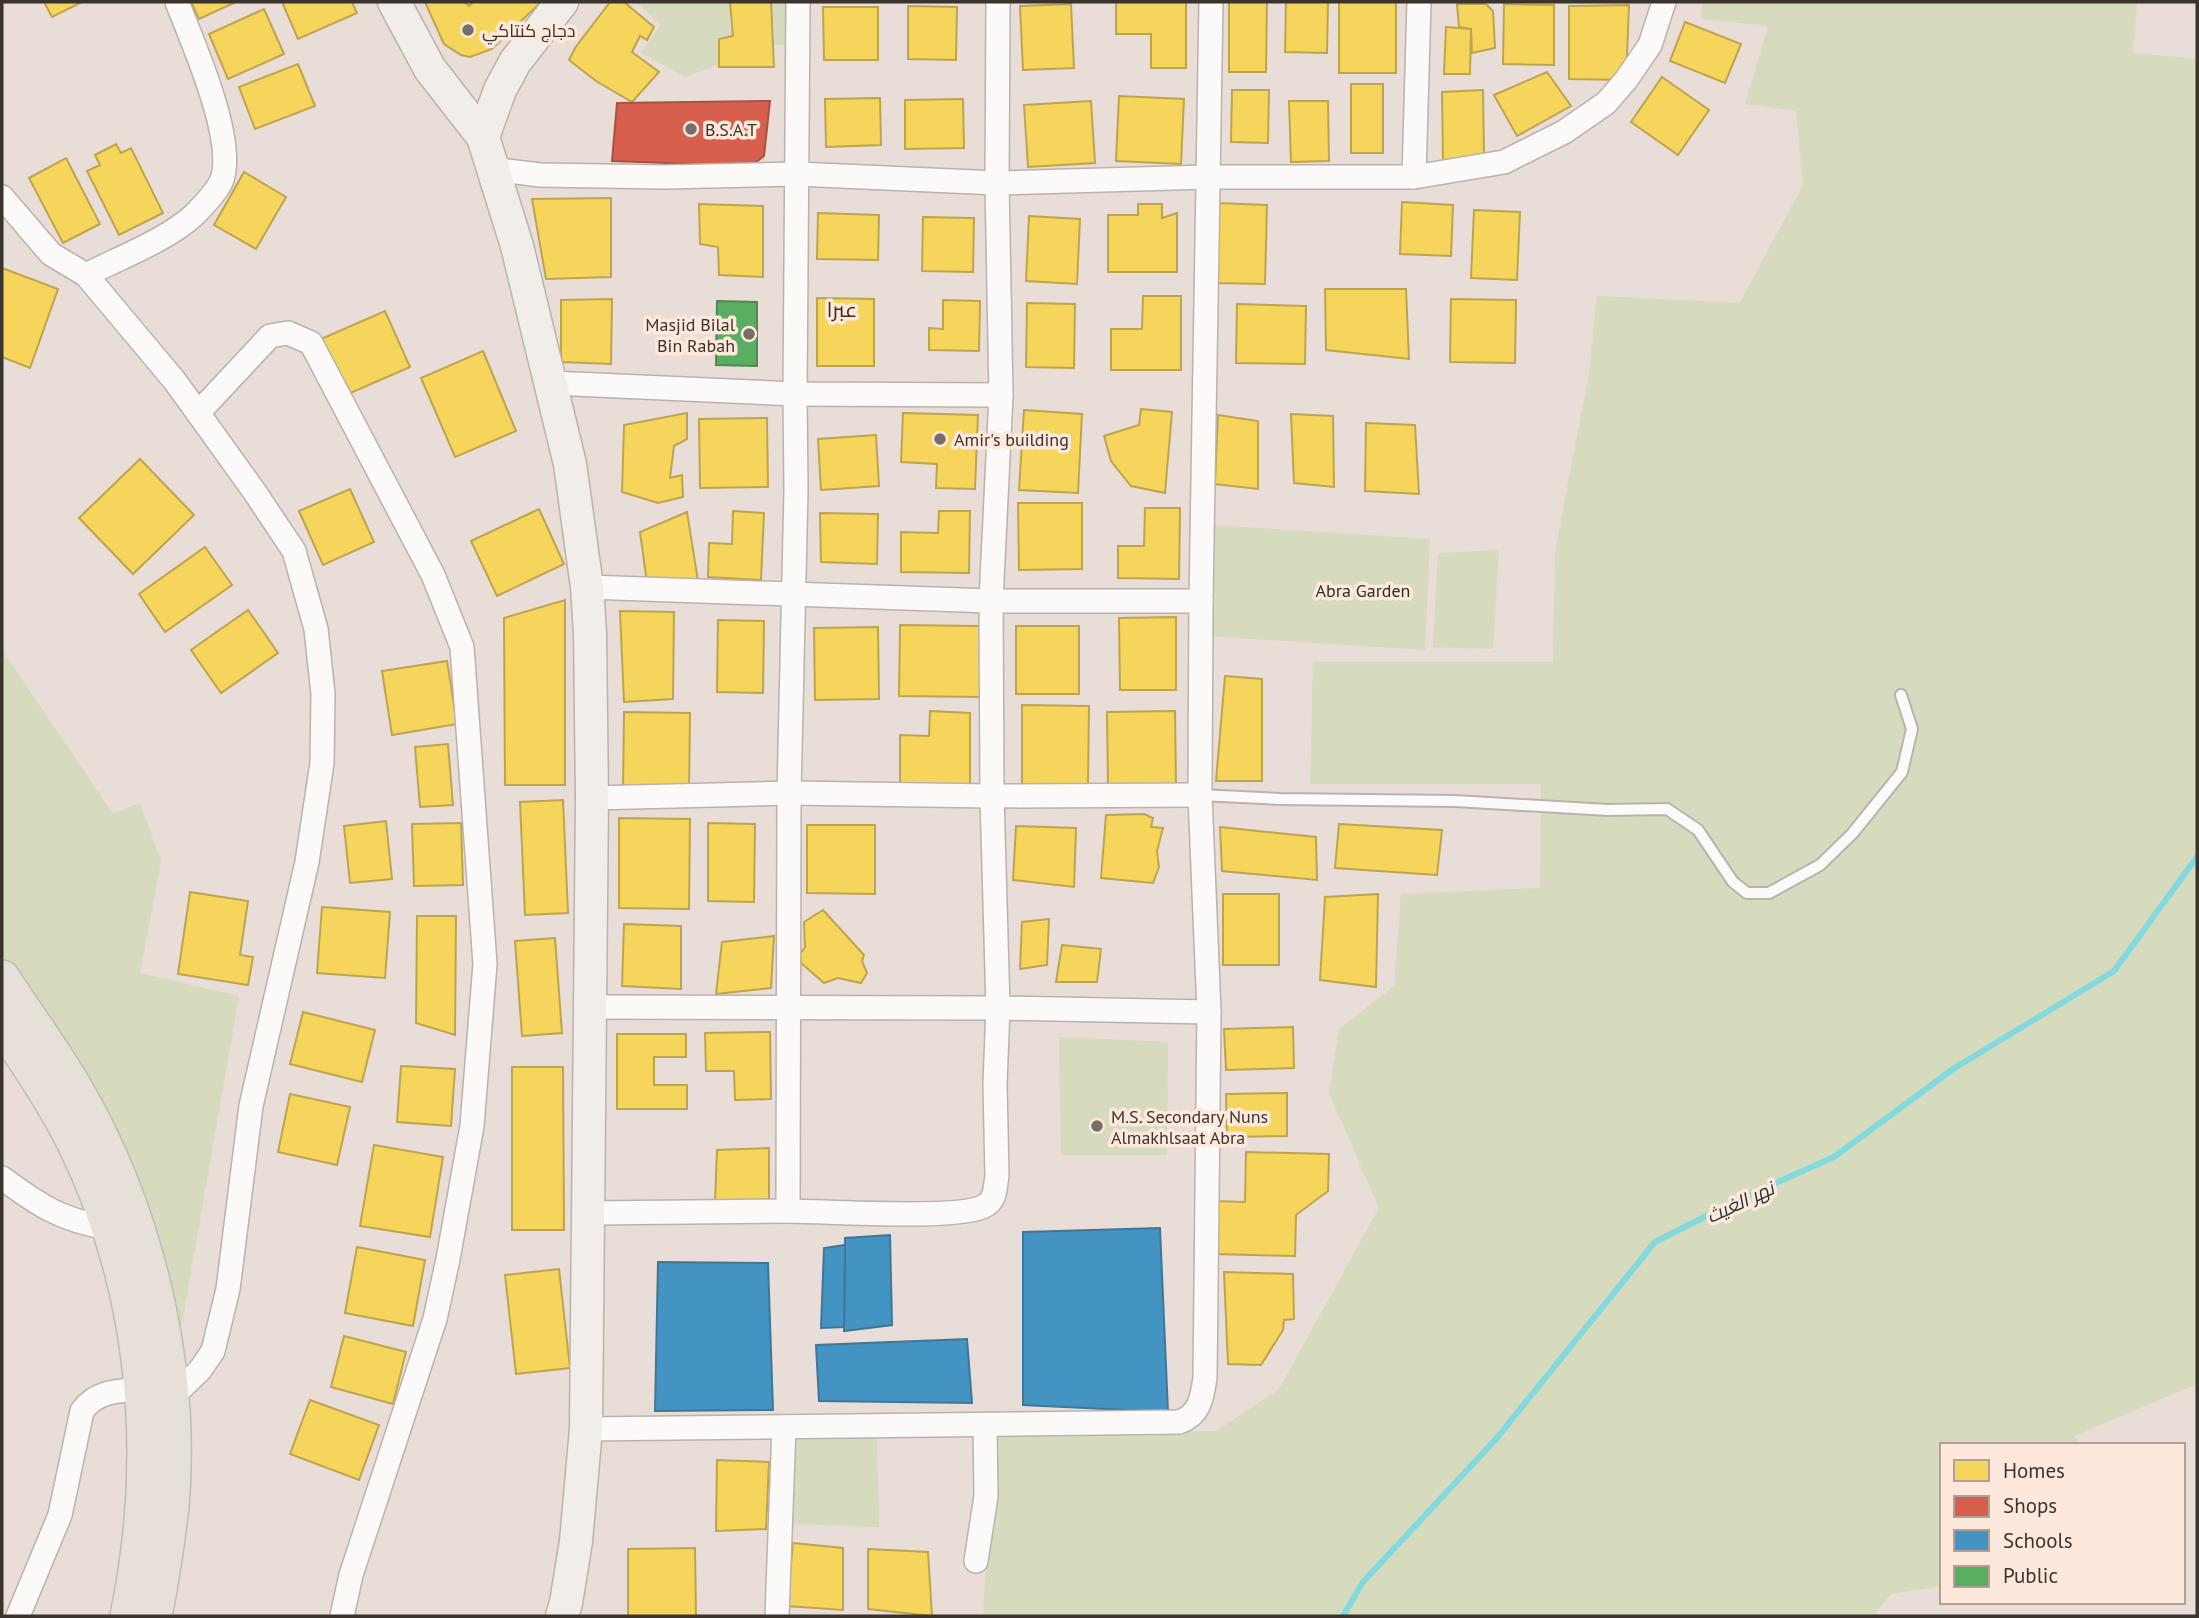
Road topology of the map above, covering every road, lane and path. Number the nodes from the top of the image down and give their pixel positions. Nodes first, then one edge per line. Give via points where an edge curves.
1 (177, 2) edge
2 (394, 2) edge
3 (562, 2) edge
4 (798, 2) edge
5 (998, 2) edge
6 (1211, 2) edge
7 (1419, 2) edge
8 (1664, 2) edge
9 (483, 137) junction
10 (492, 169) junction
11 (797, 174) junction
12 (1208, 177) junction
13 (1414, 177) junction
14 (997, 183) junction
15 (2, 197) edge
16 (86, 275) junction
17 (551, 383) junction
18 (794, 394) junction
19 (1001, 395) junction
20 (198, 413) junction
21 (587, 587) junction
22 (793, 595) junction
23 (991, 601) junction
24 (1200, 601) junction
25 (1901, 695) dead end
26 (789, 793) junction
27 (1200, 795) junction
28 (992, 796) junction
29 (592, 798) junction
30 (2, 978) edge
31 (591, 1007) junction
32 (789, 1008) junction
33 (999, 1008) junction
34 (1209, 1012) junction
35 (2, 1025) edge
36 (2, 1178) edge
37 (788, 1211) junction
38 (589, 1213) junction
39 (108, 1228) junction
40 (157, 1393) junction
41 (985, 1425) junction
42 (784, 1427) junction
43 (586, 1429) junction
44 (976, 1561) dead end
45 (18, 1616) edge
46 (128, 1616) edge
47 (154, 1616) edge
48 (342, 1616) edge
49 (562, 1616) edge
50 (777, 1616) edge

1 - 16 street via 221,124 221,181 193,216
2 - 9 main road via 430,69
3 - 9 main road via 515,62
4 - 11 street
5 - 14 street
6 - 12 street
7 - 13 street
8 - 13 street via 1650,46 1606,103 1564,132 1504,162
9 - 10 main road
10 - 11 street via 540,175
10 - 17 main road via 517,246
11 - 14 street
11 - 18 street
12 - 13 street
12 - 14 street
12 - 24 street
14 - 19 street
15 - 16 street via 51,254
16 - 20 street
17 - 18 street
17 - 21 main road via 570,464
18 - 19 street
18 - 22 street
19 - 23 street
20 - 40 street via 293,551 316,629 323,694 322,763 307,862 251,1106 228,1289 213,1351 200,1370
20 - 48 street via 270,337 288,333 311,344 433,575 462,647 485,964 472,1126 435,1319 351,1575
21 - 22 street
21 - 29 main road
22 - 23 street
22 - 26 street
23 - 24 street
23 - 28 street
24 - 27 street
25 - 27 lane via 1912,729 1902,772 1852,834 1820,865 1769,893 1747,894 1733,882 1698,830 1667,809
26 - 28 street
26 - 29 street
26 - 32 street
27 - 28 street
27 - 34 street
28 - 33 street
29 - 31 main road
30 - 40 main road via 75,1087 132,1216 160,1321
31 - 32 street
31 - 38 main road
32 - 33 street
32 - 37 street
33 - 34 street
33 - 37 street via 993,1200 972,1212
34 - 41 street via 1205,1377 1197,1410 1179,1422
35 - 39 main road via 69,1132
36 - 39 street via 42,1207 78,1223
37 - 38 street
38 - 43 main road
39 - 40 main road
40 - 45 street via 99,1395 82,1411 60,1515
40 - 46 main road via 146,1443 138,1566
40 - 47 main road via 171,1505
41 - 42 street
41 - 44 street via 986,1496
42 - 43 street
42 - 50 street
43 - 49 main road via 576,1541

